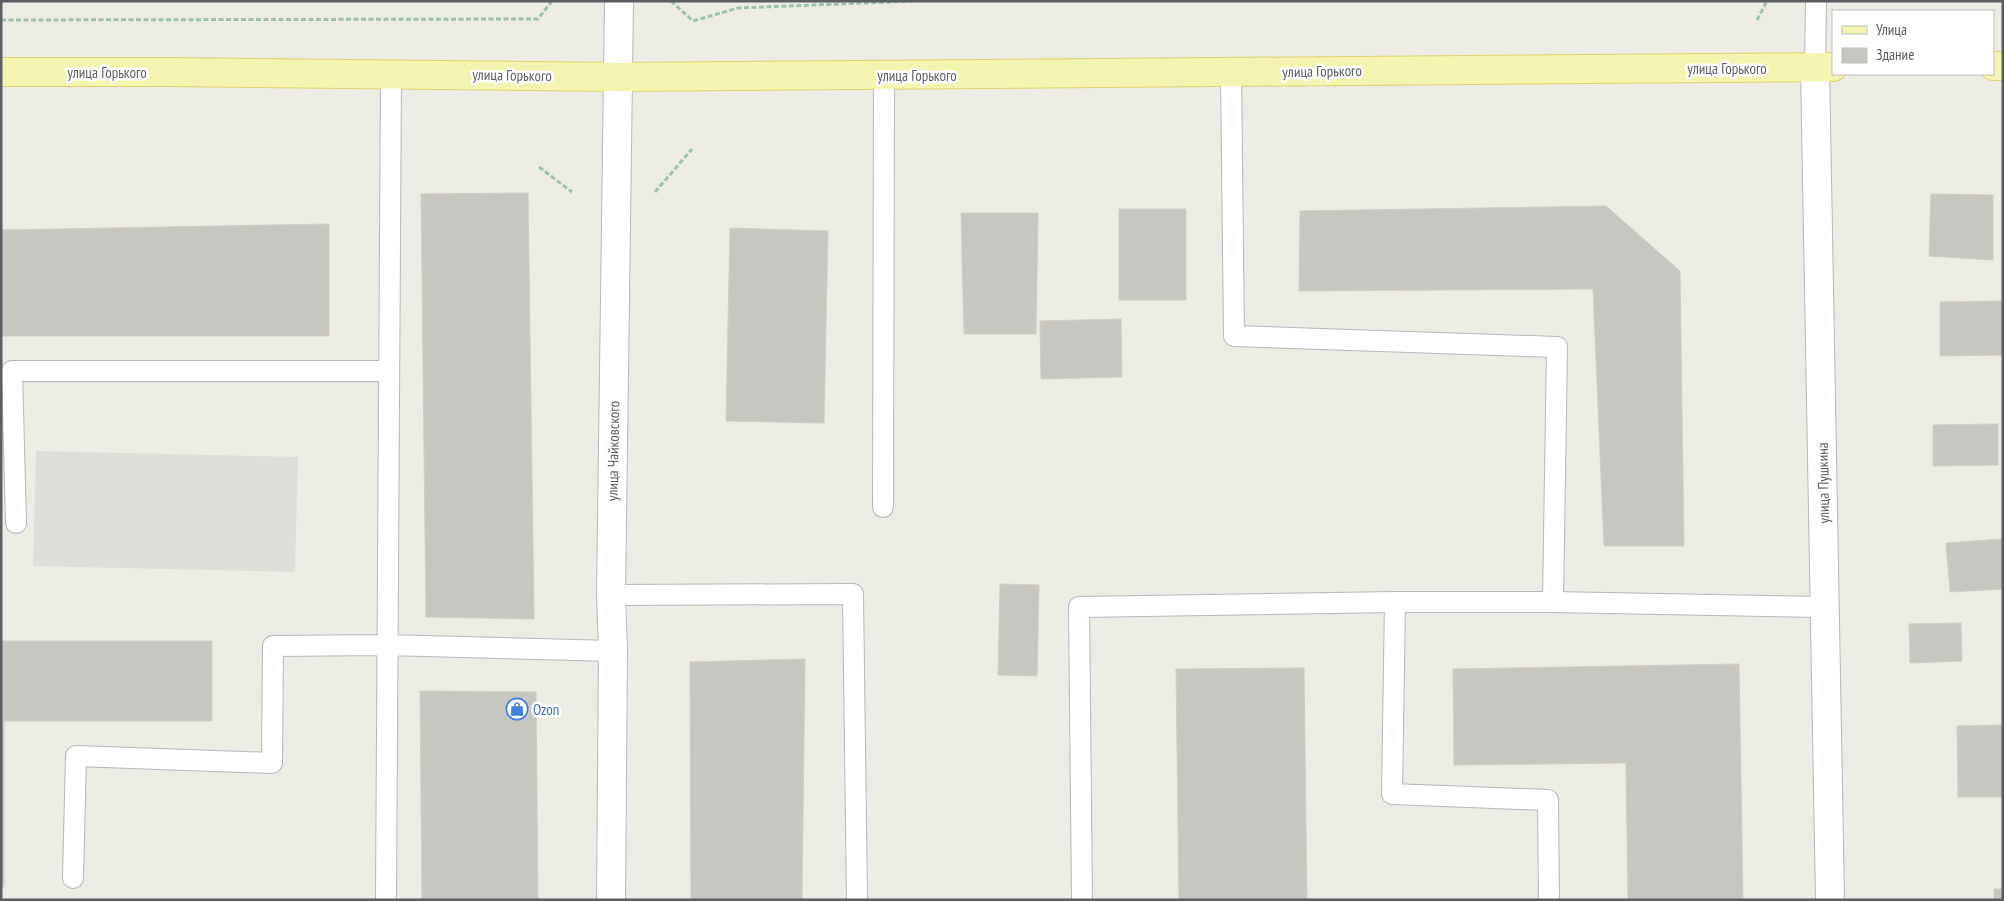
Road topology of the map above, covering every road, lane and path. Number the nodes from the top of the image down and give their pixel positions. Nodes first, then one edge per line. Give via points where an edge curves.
1 (552, 1) edge
2 (619, 1) edge
3 (672, 1) edge
4 (914, 1) edge
5 (1768, 1) edge
6 (1819, 4) edge
7 (1, 20) edge
8 (1757, 20) dead end
9 (1824, 67) edge
10 (1, 72) edge
11 (1232, 72) junction
12 (391, 74) junction
13 (884, 75) junction
14 (619, 77) junction
15 (692, 149) dead end
16 (539, 167) dead end
17 (572, 192) dead end
18 (655, 192) dead end
19 (388, 371) junction
20 (883, 507) dead end
21 (16, 524) dead end
22 (611, 595) junction
23 (1395, 602) junction
24 (1553, 602) junction
25 (1825, 608) junction
26 (387, 645) junction
27 (613, 651) junction
28 (73, 878) dead end
29 (386, 900) edge
30 (611, 900) edge
31 (857, 900) edge
32 (1082, 900) edge
33 (1549, 900) edge
34 (1830, 900) edge

1 - 7 path via 538,20
2 - 14 main road, улица Чайковского
3 - 4 path via 693,21 738,8
5 - 8 path
6 - 9 lane
9 - 11 main road, улица Горького
9 - 25 main road, улица Пушкина
10 - 12 main road, улица Горького
11 - 13 main road, улица Горького
11 - 24 lane via 1234,336 1557,347
12 - 14 main road, улица Горького
12 - 19 lane
13 - 14 main road, улица Горького
13 - 20 lane
14 - 22 main road, улица Чайковского
15 - 18 path
16 - 17 path
19 - 21 lane via 12,371
19 - 26 lane
22 - 27 main road, улица Чайковского
22 - 31 lane via 852,594
23 - 24 lane
23 - 32 lane via 1079,607
23 - 33 lane via 1392,794 1548,800
24 - 25 lane
25 - 34 main road, улица Пушкина
26 - 27 lane
26 - 28 lane via 273,646 272,763 76,756
26 - 29 lane
27 - 30 main road, улица Чайковского

